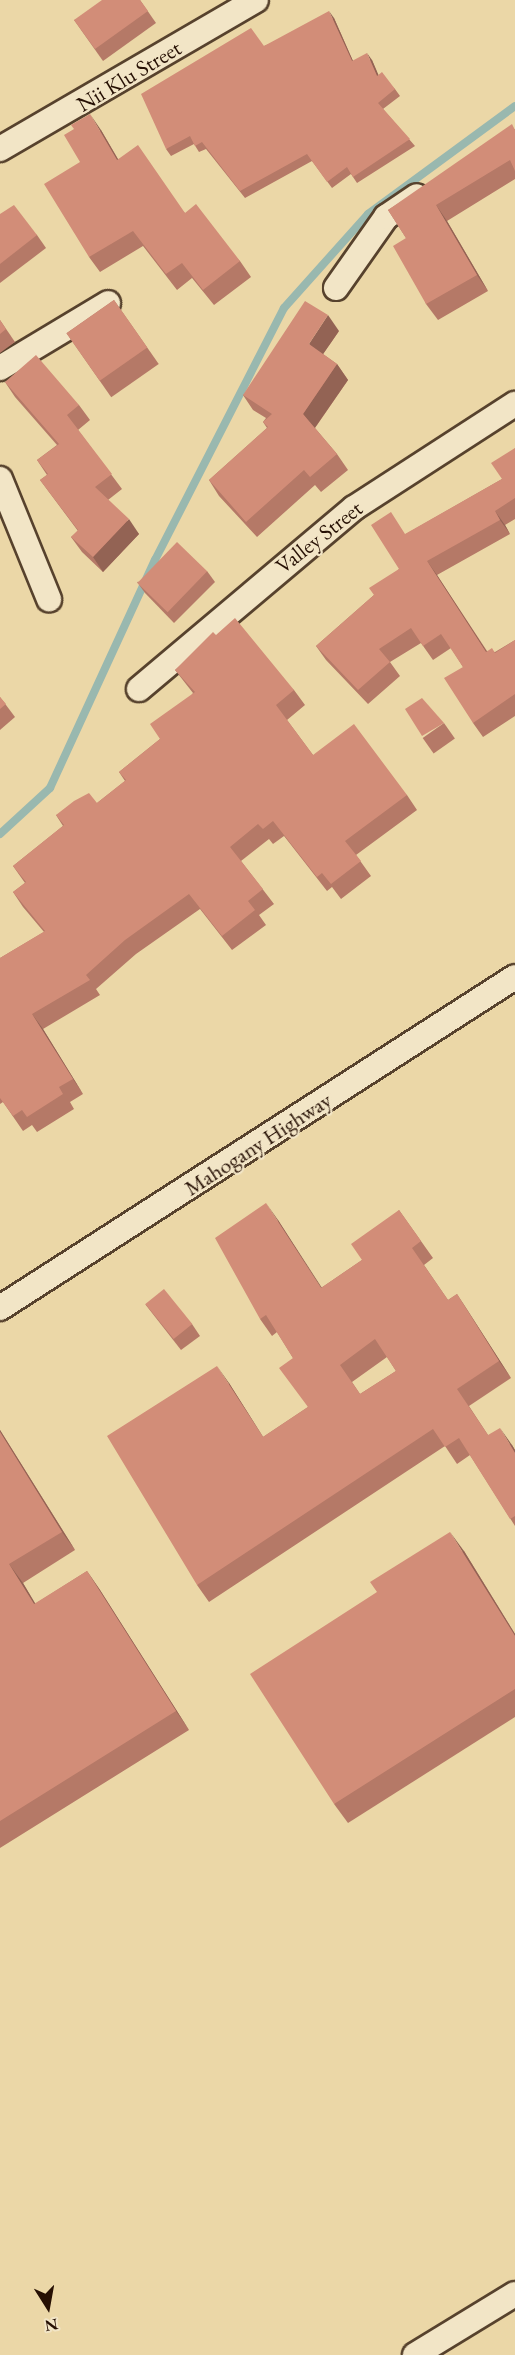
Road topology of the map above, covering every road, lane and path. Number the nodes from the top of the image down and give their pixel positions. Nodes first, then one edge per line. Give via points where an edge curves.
1 (256, 0) edge
2 (0, 149) edge
3 (441, 179) edge
4 (336, 288) dead end
5 (108, 303) edge
6 (0, 368) edge
7 (515, 404) edge
8 (0, 479) edge
9 (49, 599) dead end
10 (139, 689) dead end
11 (515, 977) edge
12 (0, 1308) edge
13 (515, 2294) edge
14 (415, 2355) edge

1 - 2 street, Nii Klu Street
3 - 4 street via 386,217
5 - 6 street
7 - 10 street, Valley Street via 354,508
8 - 9 street
11 - 12 street, Mahogany Highway
13 - 14 street

